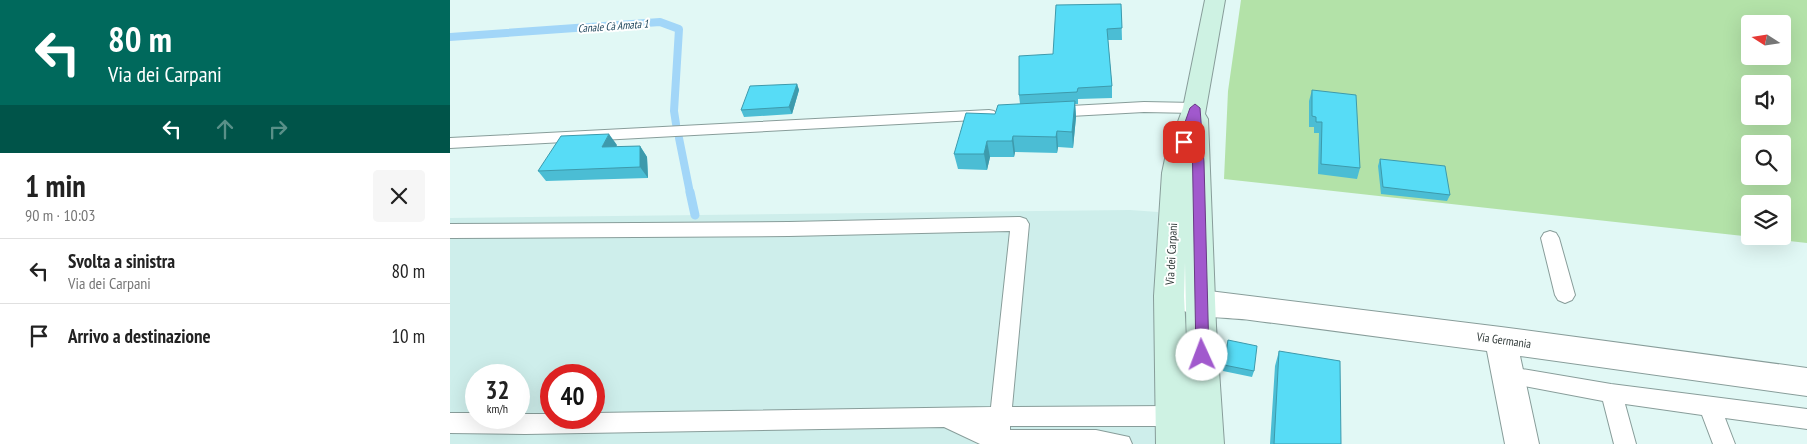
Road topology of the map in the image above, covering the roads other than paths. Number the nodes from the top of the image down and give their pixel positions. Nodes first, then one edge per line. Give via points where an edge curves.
1 (1215, 0) edge
2 (1195, 108) junction
3 (1036, 113) edge
4 (1006, 114) edge
5 (450, 143) edge
6 (1174, 191) junction
7 (450, 232) edge
8 (1550, 238) dead end
9 (1565, 294) dead end
10 (1201, 311) junction
11 (1169, 317) junction
12 (1502, 340) junction
13 (1510, 376) junction
14 (1807, 382) edge
15 (1611, 393) junction
16 (1709, 405) junction
17 (1001, 417) junction
18 (942, 418) junction
19 (1807, 419) edge
20 (450, 423) edge
21 (1172, 430) edge
22 (998, 440) junction
23 (1121, 444) edge
24 (1191, 444) edge
25 (1207, 444) edge
26 (1522, 444) edge
27 (1625, 444) edge
28 (1724, 444) edge

1 - 2 street, Via dei Carpani
2 - 3 lane via 1144,107
2 - 6 street, Via dei Carpani via 1177,163
2 - 10 street, Via dei Carpani
4 - 5 lane
6 - 10 street, Via dei Carpani via 1185,213 1186,296
6 - 11 street, Via dei Carpani
7 - 17 lane via 1020,224
8 - 9 lane
10 - 11 street, Via dei Carpani via 1176,304
10 - 12 street, Via Germania
10 - 21 street via 1186,336 1188,404
10 - 25 street, Via dei Carpani
11 - 21 street, Via dei Carpani
12 - 13 street
12 - 14 street, Via Germania
13 - 15 lane
13 - 26 street
15 - 16 lane
15 - 27 lane
16 - 19 lane
16 - 28 lane
17 - 18 lane
17 - 21 lane
17 - 22 lane
18 - 20 lane
18 - 22 lane
21 - 24 street via 1182,415 1189,418
22 - 23 lane via 1096,440

